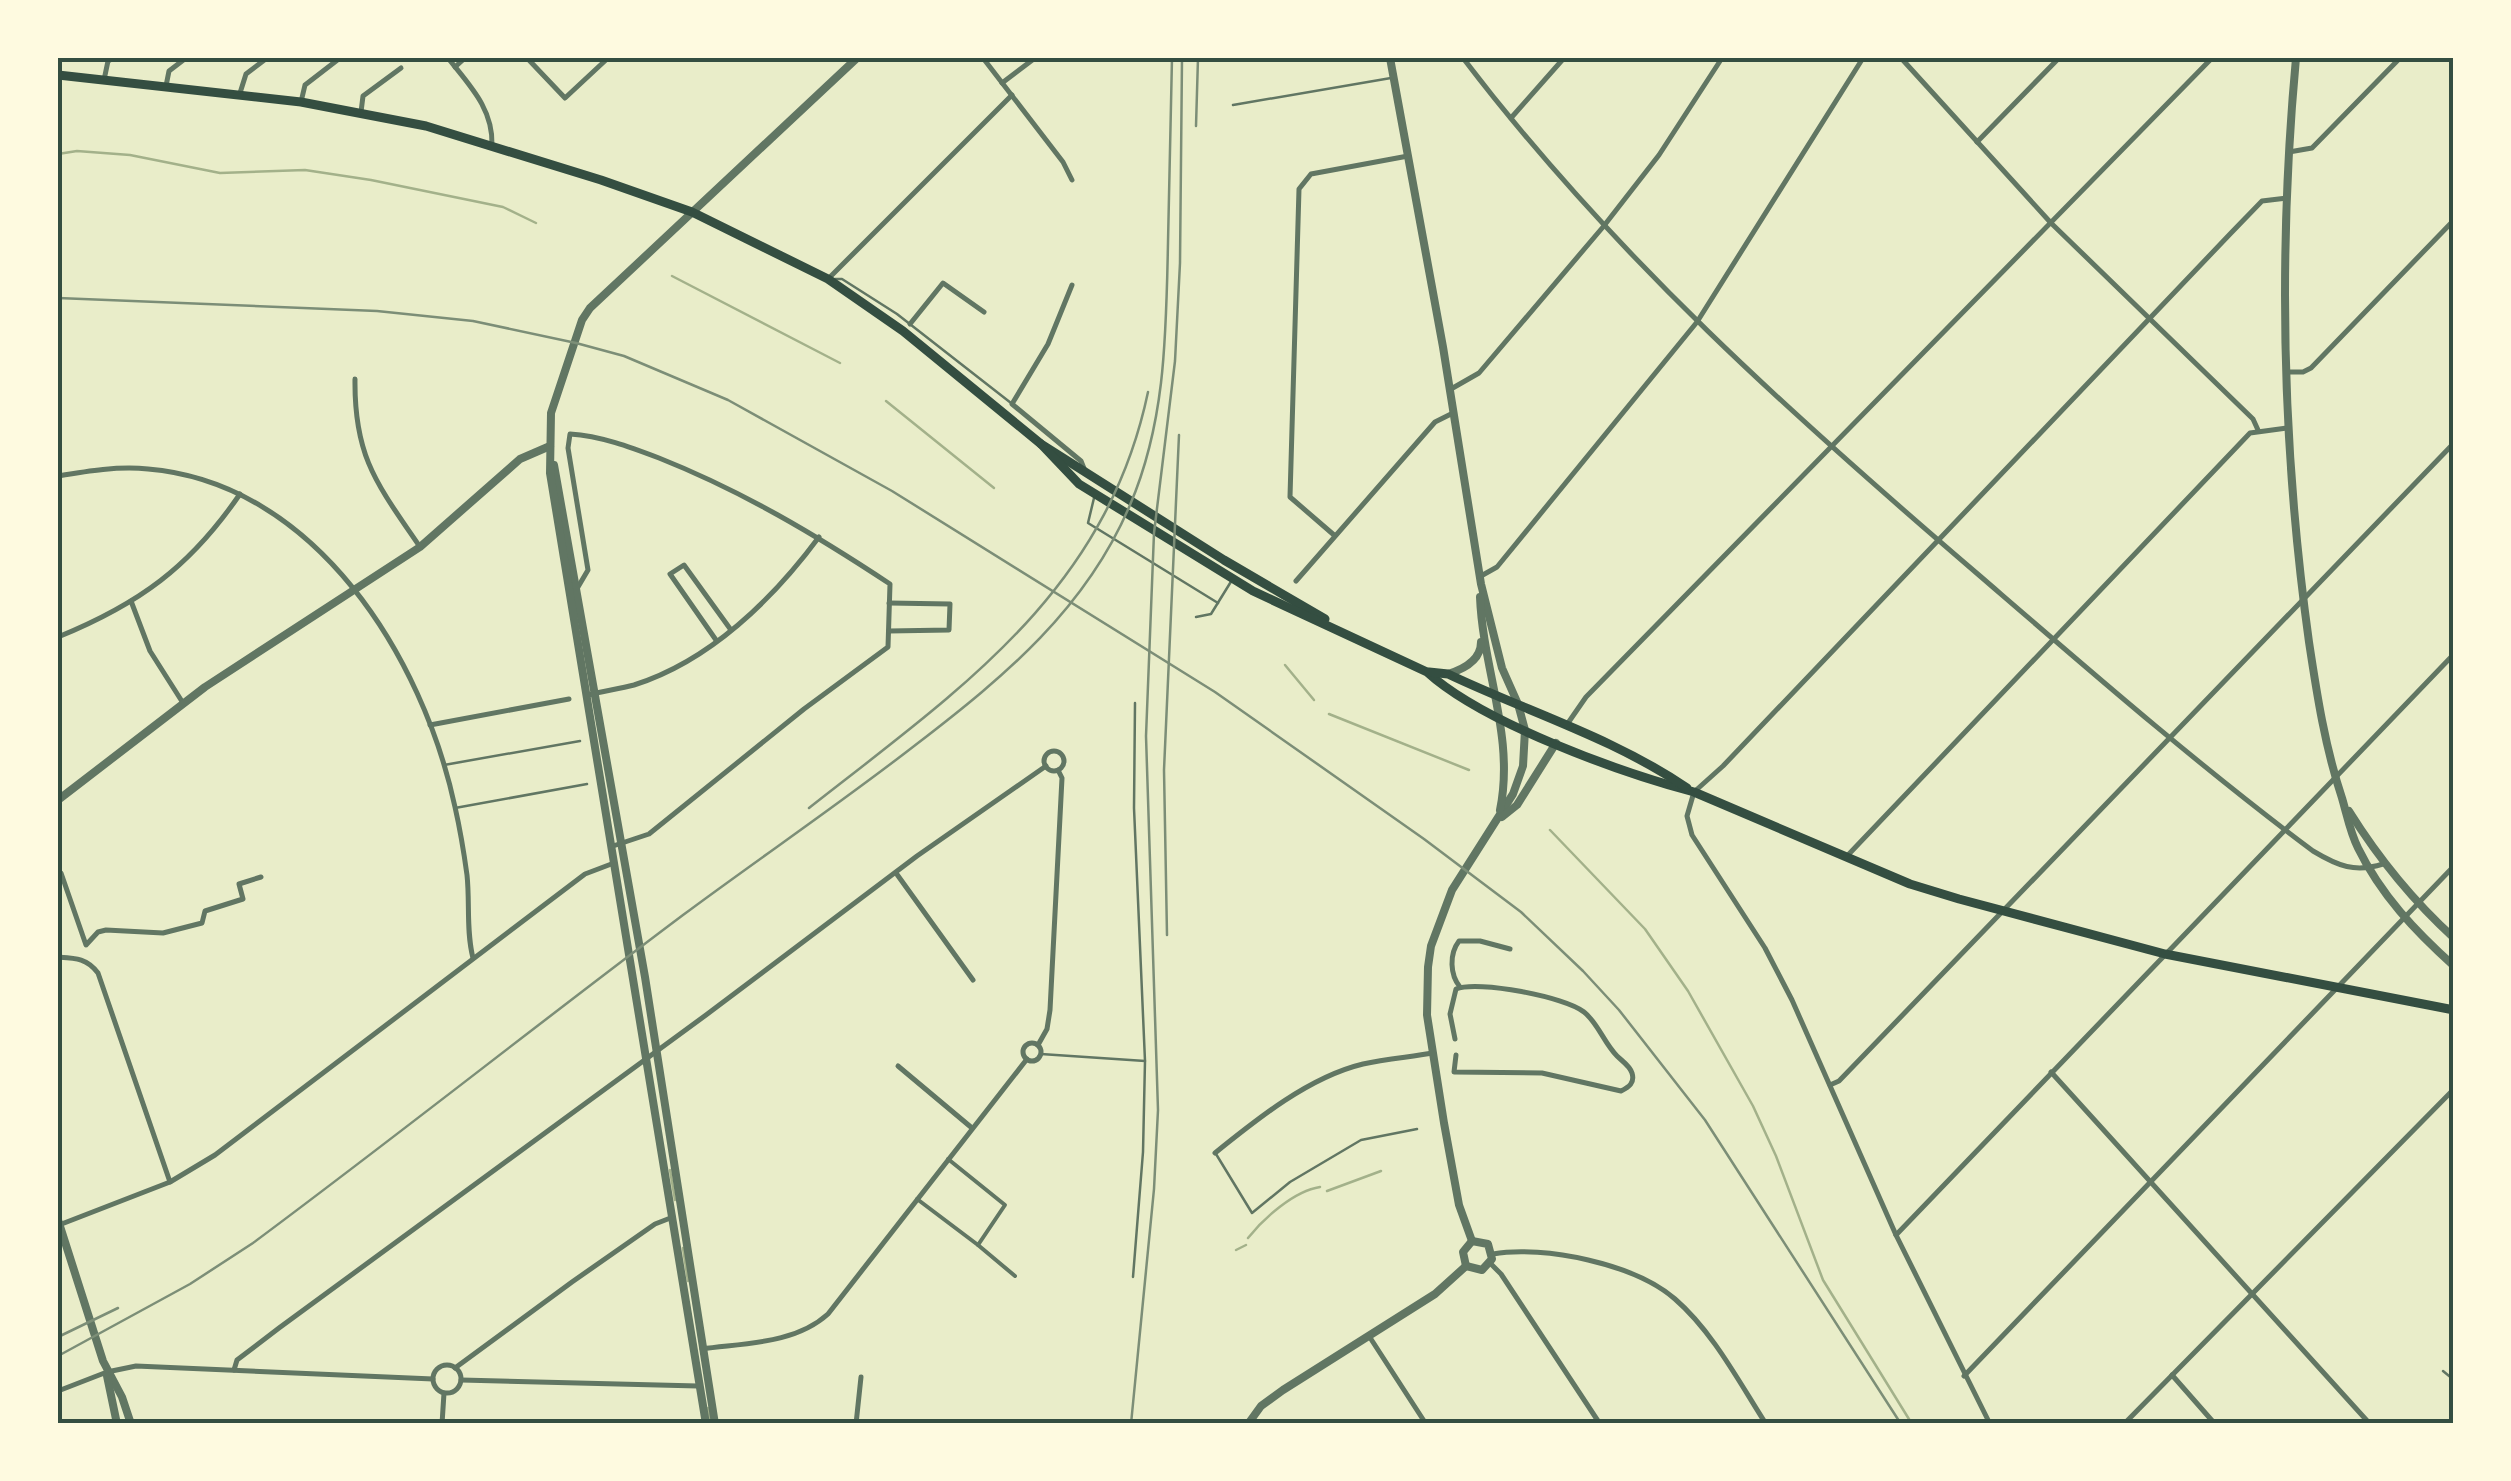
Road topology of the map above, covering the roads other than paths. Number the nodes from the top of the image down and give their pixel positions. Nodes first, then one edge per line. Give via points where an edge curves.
1 (114, 58) edge
2 (186, 58) edge
3 (267, 58) edge
4 (340, 58) edge
5 (448, 58) edge
6 (465, 58) edge
7 (527, 58) edge
8 (608, 58) edge
9 (857, 58) edge
10 (983, 58) edge
11 (1035, 58) edge
12 (1390, 58) edge
13 (1463, 58) edge
14 (1564, 58) edge
15 (1722, 58) edge
16 (1863, 58) edge
17 (1901, 58) edge
18 (2059, 58) edge
19 (2212, 58) edge
20 (2296, 58) edge
21 (2400, 58) edge
22 (455, 67) junction
23 (401, 68) dead end
24 (58, 75) edge
25 (1393, 78) junction
26 (104, 80) junction
27 (1002, 82) junction
28 (166, 86) junction
29 (240, 94) junction
30 (1012, 96) junction
31 (301, 102) junction
32 (1233, 106) dead end
33 (361, 112) junction
34 (1511, 118) junction
35 (1978, 142) junction
36 (492, 145) junction
37 (2289, 152) junction
38 (1408, 156) junction
39 (1072, 180) dead end
40 (2287, 198) junction
41 (692, 212) junction
42 (2454, 220) edge
43 (2051, 223) junction
44 (1604, 228) junction
45 (828, 280) junction
46 (1072, 284) dead end
47 (984, 312) dead end
48 (2150, 318) junction
49 (1697, 322) junction
50 (910, 324) junction
51 (2286, 372) junction
52 (355, 379) dead end
53 (1449, 390) junction
54 (1012, 404) junction
55 (1453, 413) junction
56 (2287, 428) junction
57 (2259, 431) junction
58 (2454, 443) edge
59 (1041, 444) junction
60 (550, 446) junction
61 (1832, 447) junction
62 (1086, 474) junction
63 (58, 476) edge
64 (1094, 493) junction
65 (240, 494) junction
66 (1334, 536) junction
67 (819, 537) junction
68 (1939, 541) junction
69 (420, 546) junction
70 (1239, 569) junction
71 (1233, 579) junction
72 (1296, 580) dead end
73 (1480, 581) junction
74 (574, 588) junction
75 (355, 591) junction
76 (2303, 596) junction
77 (131, 601) junction
78 (889, 603) junction
79 (1218, 603) junction
80 (1196, 617) dead end
81 (1482, 622) junction
82 (731, 630) junction
83 (888, 630) junction
84 (1342, 630) junction
85 (58, 637) edge
86 (2053, 638) junction
87 (716, 640) junction
88 (2454, 654) edge
89 (1427, 672) junction
90 (1448, 674) junction
91 (592, 694) junction
92 (1494, 695) junction
93 (569, 699) dead end
94 (183, 703) junction
95 (1135, 703) dead end
96 (1518, 704) junction
97 (1502, 719) junction
98 (429, 725) junction
99 (1567, 725) junction
100 (1525, 730) junction
101 (2170, 738) junction
102 (580, 741) dead end
103 (1556, 743) junction
104 (444, 765) junction
105 (1046, 766) junction
106 (1058, 770) junction
107 (2334, 776) junction
108 (587, 784) dead end
109 (1694, 792) junction
110 (58, 800) edge
111 (2343, 802) junction
112 (455, 808) junction
113 (1498, 820) junction
114 (2285, 831) junction
115 (618, 846) junction
116 (1846, 858) junction
117 (620, 862) junction
118 (2383, 864) junction
119 (2454, 866) edge
120 (2370, 868) junction
121 (895, 872) junction
122 (58, 873) edge
123 (261, 876) dead end
124 (2416, 904) junction
125 (2002, 910) junction
126 (2403, 917) junction
127 (2454, 938) edge
128 (1510, 950) dead end
129 (2165, 954) junction
130 (58, 957) edge
131 (473, 958) junction
132 (2454, 966) edge
133 (973, 980) dead end
134 (1460, 987) junction
135 (2335, 987) junction
136 (2454, 1010) edge
137 (1455, 1039) dead end
138 (1038, 1045) junction
139 (656, 1052) junction
140 (1433, 1053) junction
141 (1040, 1054) junction
142 (1456, 1055) dead end
143 (647, 1058) junction
144 (1026, 1059) junction
145 (1144, 1062) junction
146 (898, 1066) dead end
147 (1454, 1072) junction
148 (2051, 1072) junction
149 (1437, 1073) junction
150 (1830, 1085) junction
151 (2454, 1088) edge
152 (972, 1128) junction
153 (1417, 1129) dead end
154 (1215, 1153) joint
155 (948, 1159) junction
156 (170, 1182) junction
157 (2150, 1184) junction
158 (917, 1199) junction
159 (676, 1217) junction
160 (58, 1222) edge
161 (1896, 1235) junction
162 (60, 1242) edge
163 (1472, 1242) junction
164 (978, 1245) junction
165 (1492, 1259) junction
166 (1466, 1266) junction
167 (1015, 1276) dead end
168 (1133, 1277) dead end
169 (2252, 1291) junction
170 (1369, 1336) junction
171 (698, 1350) junction
172 (455, 1368) junction
173 (234, 1370) junction
174 (2442, 1371) dead end
175 (107, 1372) junction
176 (2172, 1375) junction
177 (1964, 1376) junction
178 (433, 1378) junction
179 (860, 1378) dead end
180 (461, 1380) junction
181 (2454, 1380) edge
182 (699, 1386) junction
183 (58, 1391) edge
184 (444, 1393) junction
185 (118, 1424) edge
186 (130, 1424) edge
187 (442, 1424) edge
188 (706, 1424) edge
189 (714, 1424) edge
190 (856, 1424) edge
191 (1248, 1424) edge
192 (1426, 1424) edge
193 (1600, 1424) edge
194 (1766, 1424) edge
195 (1990, 1424) edge
196 (2124, 1424) edge
197 (2215, 1424) edge
198 (2370, 1424) edge

1 - 26 street
2 - 28 street via 169,70
3 - 29 street via 246,74
4 - 31 street via 305,85
5 - 22 street
6 - 22 street
7 - 8 street via 566,98
9 - 41 street
10 - 27 street
11 - 27 street
12 - 25 street
13 - 34 street
14 - 34 street
15 - 44 street
16 - 49 street
17 - 35 street
18 - 35 street
19 - 43 street
20 - 37 street
21 - 37 street via 2312,148
22 - 36 street via 487,110
23 - 33 street via 363,96
24 - 26 main road
25 - 32 lane
25 - 38 street
26 - 28 main road
27 - 30 street
28 - 29 main road
29 - 31 main road
30 - 39 street
30 - 45 street
31 - 33 main road
33 - 36 main road
34 - 44 street
35 - 43 street
36 - 41 main road
37 - 40 street
38 - 53 street
38 - 66 street via 1310,174 1299,188 1290,497
40 - 48 street via 2262,201
40 - 51 street
41 - 45 main road
41 - 60 street via 582,320 550,424
42 - 51 street via 2311,368
43 - 48 street
43 - 61 street
44 - 49 street
44 - 53 street via 1470,381
45 - 50 lane via 842,278
45 - 59 main road
46 - 54 street via 1048,344
47 - 50 street via 943,283
48 - 57 street
48 - 68 street
49 - 61 street
49 - 73 street
50 - 54 lane
51 - 56 street
52 - 69 street via 364,457
53 - 55 street
54 - 62 street via 1081,461
55 - 66 street via 1435,422
55 - 73 street
56 - 57 street
56 - 76 street
57 - 86 street
58 - 76 street
59 - 62 main road
59 - 64 main road
60 - 69 street via 520,459
60 - 74 street
61 - 68 street
61 - 99 street via 1586,697
62 - 64 lane
62 - 70 main road
63 - 65 street via 150,469
64 - 71 main road
64 - 79 lane via 1088,522
65 - 75 street via 302,536
65 - 77 street via 191,557
66 - 72 street
67 - 74 street via 676,465 570,434 588,570
67 - 78 street via 890,584
67 - 82 street via 778,588
68 - 86 street
68 - 109 street
69 - 75 street
70 - 71 main road
70 - 84 main road
71 - 79 lane
71 - 84 main road
73 - 81 street
73 - 96 street
74 - 91 street
75 - 94 street
75 - 98 street via 398,656
76 - 101 street
76 - 107 street
77 - 85 street
77 - 94 street via 150,651
78 - 83 street
78 - 83 street via 950,604 949,630
79 - 80 lane via 1208,616
81 - 90 street via 1481,650
81 - 92 street
82 - 87 street
82 - 87 street via 684,564 670,574
83 - 115 street via 888,646 650,834
84 - 89 main road
86 - 101 street
86 - 116 street
87 - 91 street via 636,684
88 - 107 street
89 - 90 main road
89 - 97 main road
90 - 92 main road
91 - 115 street
92 - 96 main road
92 - 97 street
93 - 98 street
94 - 110 street
95 - 145 lane
96 - 99 main road
96 - 100 street
97 - 100 main road
97 - 113 street via 1506,764
98 - 104 street
99 - 103 main road
99 - 109 main road
100 - 103 main road
100 - 113 street via 1522,766
101 - 114 street
101 - 125 street
102 - 104 lane
103 - 109 main road
103 - 113 street via 1518,805
104 - 112 street
105 - 106 street
105 - 106 street via 1047,754 1058,752 1064,762
105 - 121 street
106 - 138 street via 1050,1010
107 - 111 street
107 - 114 street
108 - 112 lane
109 - 116 main road
109 - 150 street via 1687,816 1692,834 1765,948
111 - 118 street
111 - 120 street
112 - 131 street
113 - 140 street via 1452,890 1431,946 1427,1015
114 - 120 street via 2336,865
114 - 129 street
115 - 117 street
116 - 125 main road
117 - 131 street via 585,874
117 - 139 street
117 - 143 street
118 - 120 street
118 - 124 street
119 - 124 street
120 - 126 street
121 - 133 street
121 - 139 street
122 - 123 street via 86,944 106,930 163,933 202,923 205,911 244,900 239,884
124 - 126 street
124 - 127 street
125 - 129 main road
125 - 150 street
126 - 132 street
126 - 135 street
128 - 134 street via 1458,940 1452,970
129 - 135 main road
129 - 148 street
130 - 156 street via 83,960 98,973
131 - 156 street via 215,1155
134 - 137 street via 1450,1003
134 - 147 street via 1503,988 1572,1005 1586,1013 1633,1079 1621,1091 1542,1073
135 - 136 main road
135 - 157 street
138 - 141 street
138 - 144 street via 1024,1047
139 - 143 street
139 - 159 street
140 - 149 street
140 - 154 street via 1334,1075 1269,1109
141 - 144 street
141 - 145 lane
142 - 147 street
143 - 159 street
143 - 173 street via 278,1328 237,1360
144 - 152 street
145 - 168 lane
146 - 152 street
147 - 149 street
148 - 157 street
148 - 161 street
149 - 163 street via 1459,1205
150 - 161 street
151 - 169 street
152 - 155 street
153 - 154 lane via 1361,1140 1252,1213
155 - 158 street
155 - 164 street via 1006,1205
156 - 160 street
157 - 169 street
157 - 177 street
158 - 164 street
158 - 171 street via 816,1324 789,1336
159 - 171 street
159 - 172 street via 655,1224
160 - 162 street
161 - 177 street
162 - 175 street
163 - 165 street via 1486,1243
163 - 166 street via 1463,1252
164 - 167 street
165 - 166 street via 1479,1271
165 - 193 street
165 - 194 street via 1520,1250 1586,1260 1673,1297
166 - 170 street
169 - 176 street
169 - 198 street
170 - 191 street via 1283,1390
170 - 192 street
171 - 182 street
171 - 189 street
172 - 178 street via 441,1367
172 - 180 street
173 - 175 street via 136,1366
173 - 178 street
174 - 181 lane
175 - 183 street
175 - 185 street
175 - 186 street
176 - 196 street
176 - 197 street
177 - 195 street
178 - 184 street
179 - 190 street
180 - 182 street
180 - 184 street
182 - 188 street
184 - 187 street

